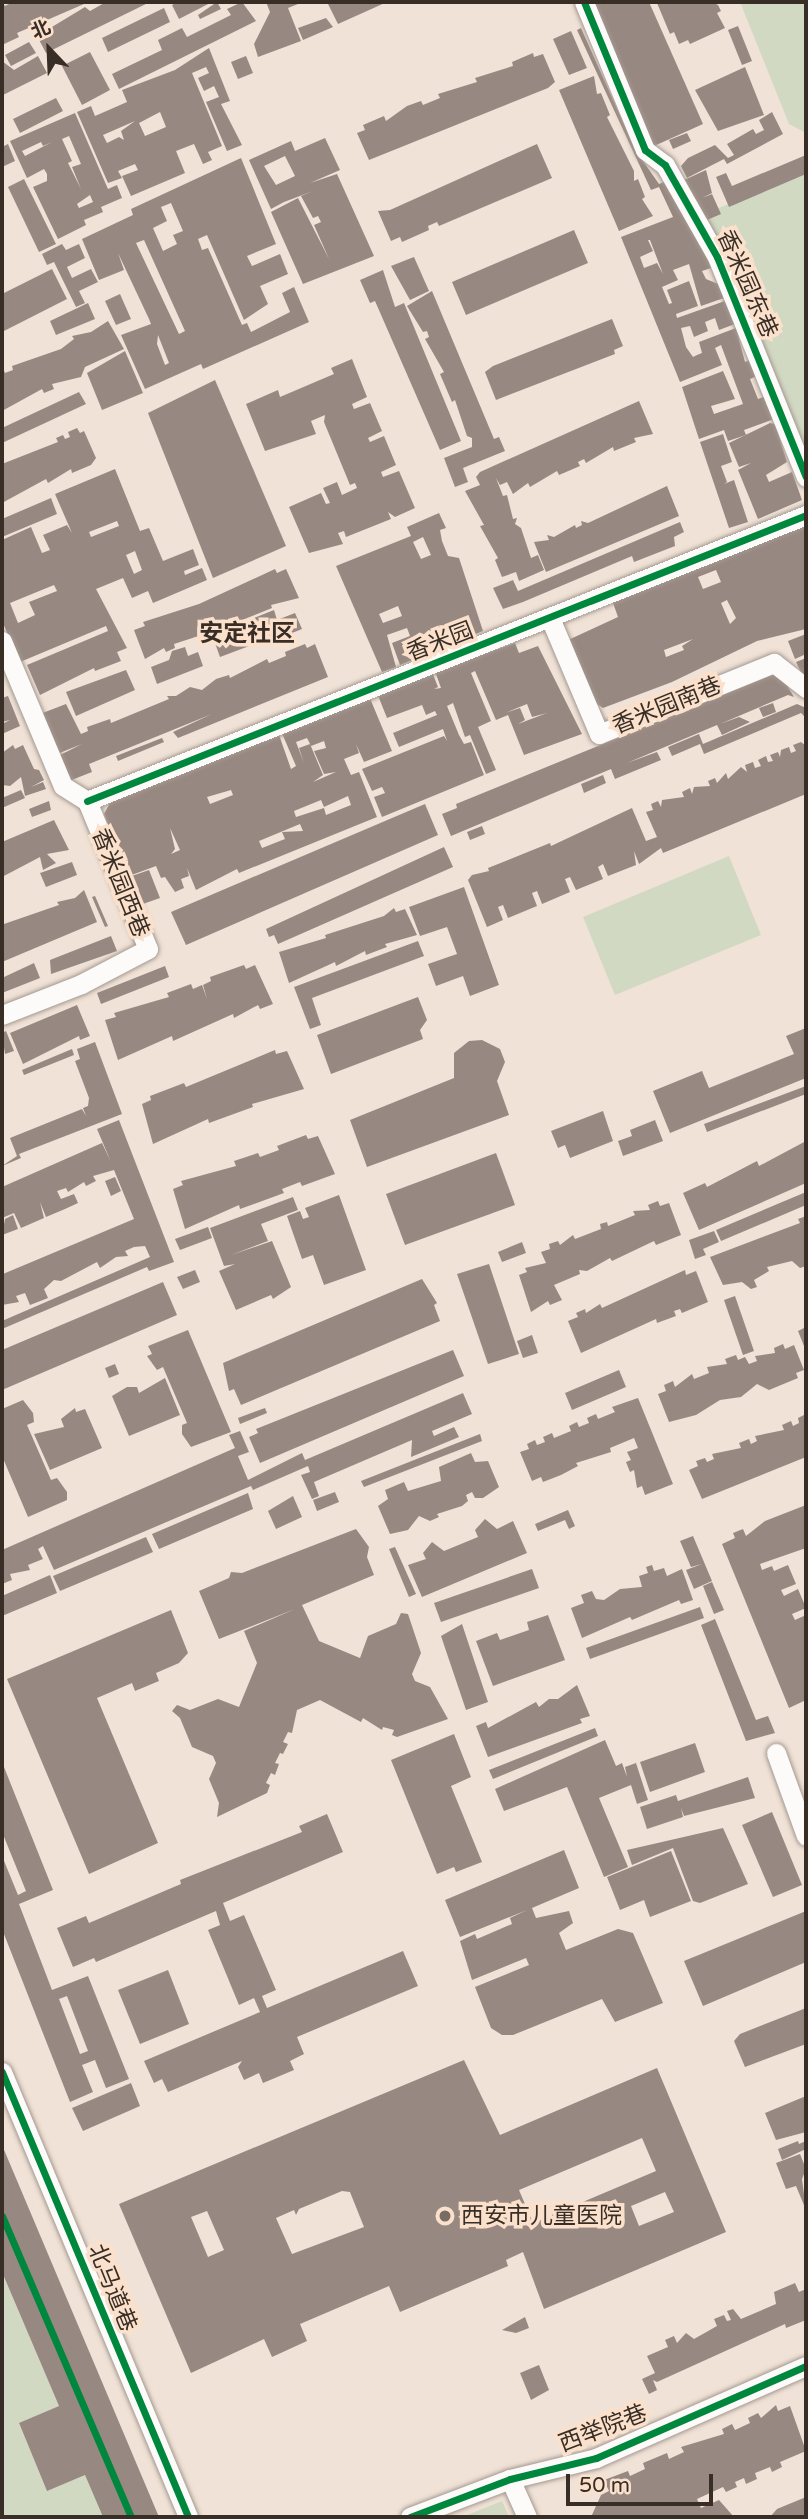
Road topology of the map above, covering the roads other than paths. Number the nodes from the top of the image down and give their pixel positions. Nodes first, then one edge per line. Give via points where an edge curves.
1 (584, 2) edge
2 (806, 477) edge
3 (806, 515) edge
4 (550, 618) junction
5 (2, 641) edge
6 (806, 688) edge
7 (87, 801) junction
8 (2, 1015) edge
9 (776, 1754) dead end
10 (806, 1836) edge
11 (2, 2072) edge
12 (806, 2366) edge
13 (510, 2479) junction
14 (188, 2517) edge
15 (410, 2517) edge
16 (527, 2517) edge

1 - 2 street, 香米园东巷 via 645,150 665,165 718,257
3 - 4 street, 香米园
4 - 6 street, 香米园南巷 via 599,734 774,663
4 - 7 street, 香米园
5 - 7 street, 香米园西巷 via 63,786
7 - 8 street, 香米园西巷 via 148,949 80,984
9 - 10 street
11 - 14 street, 北马道巷
12 - 13 street, 西举院巷 via 596,2458
13 - 15 street, 西举院巷
13 - 16 street

